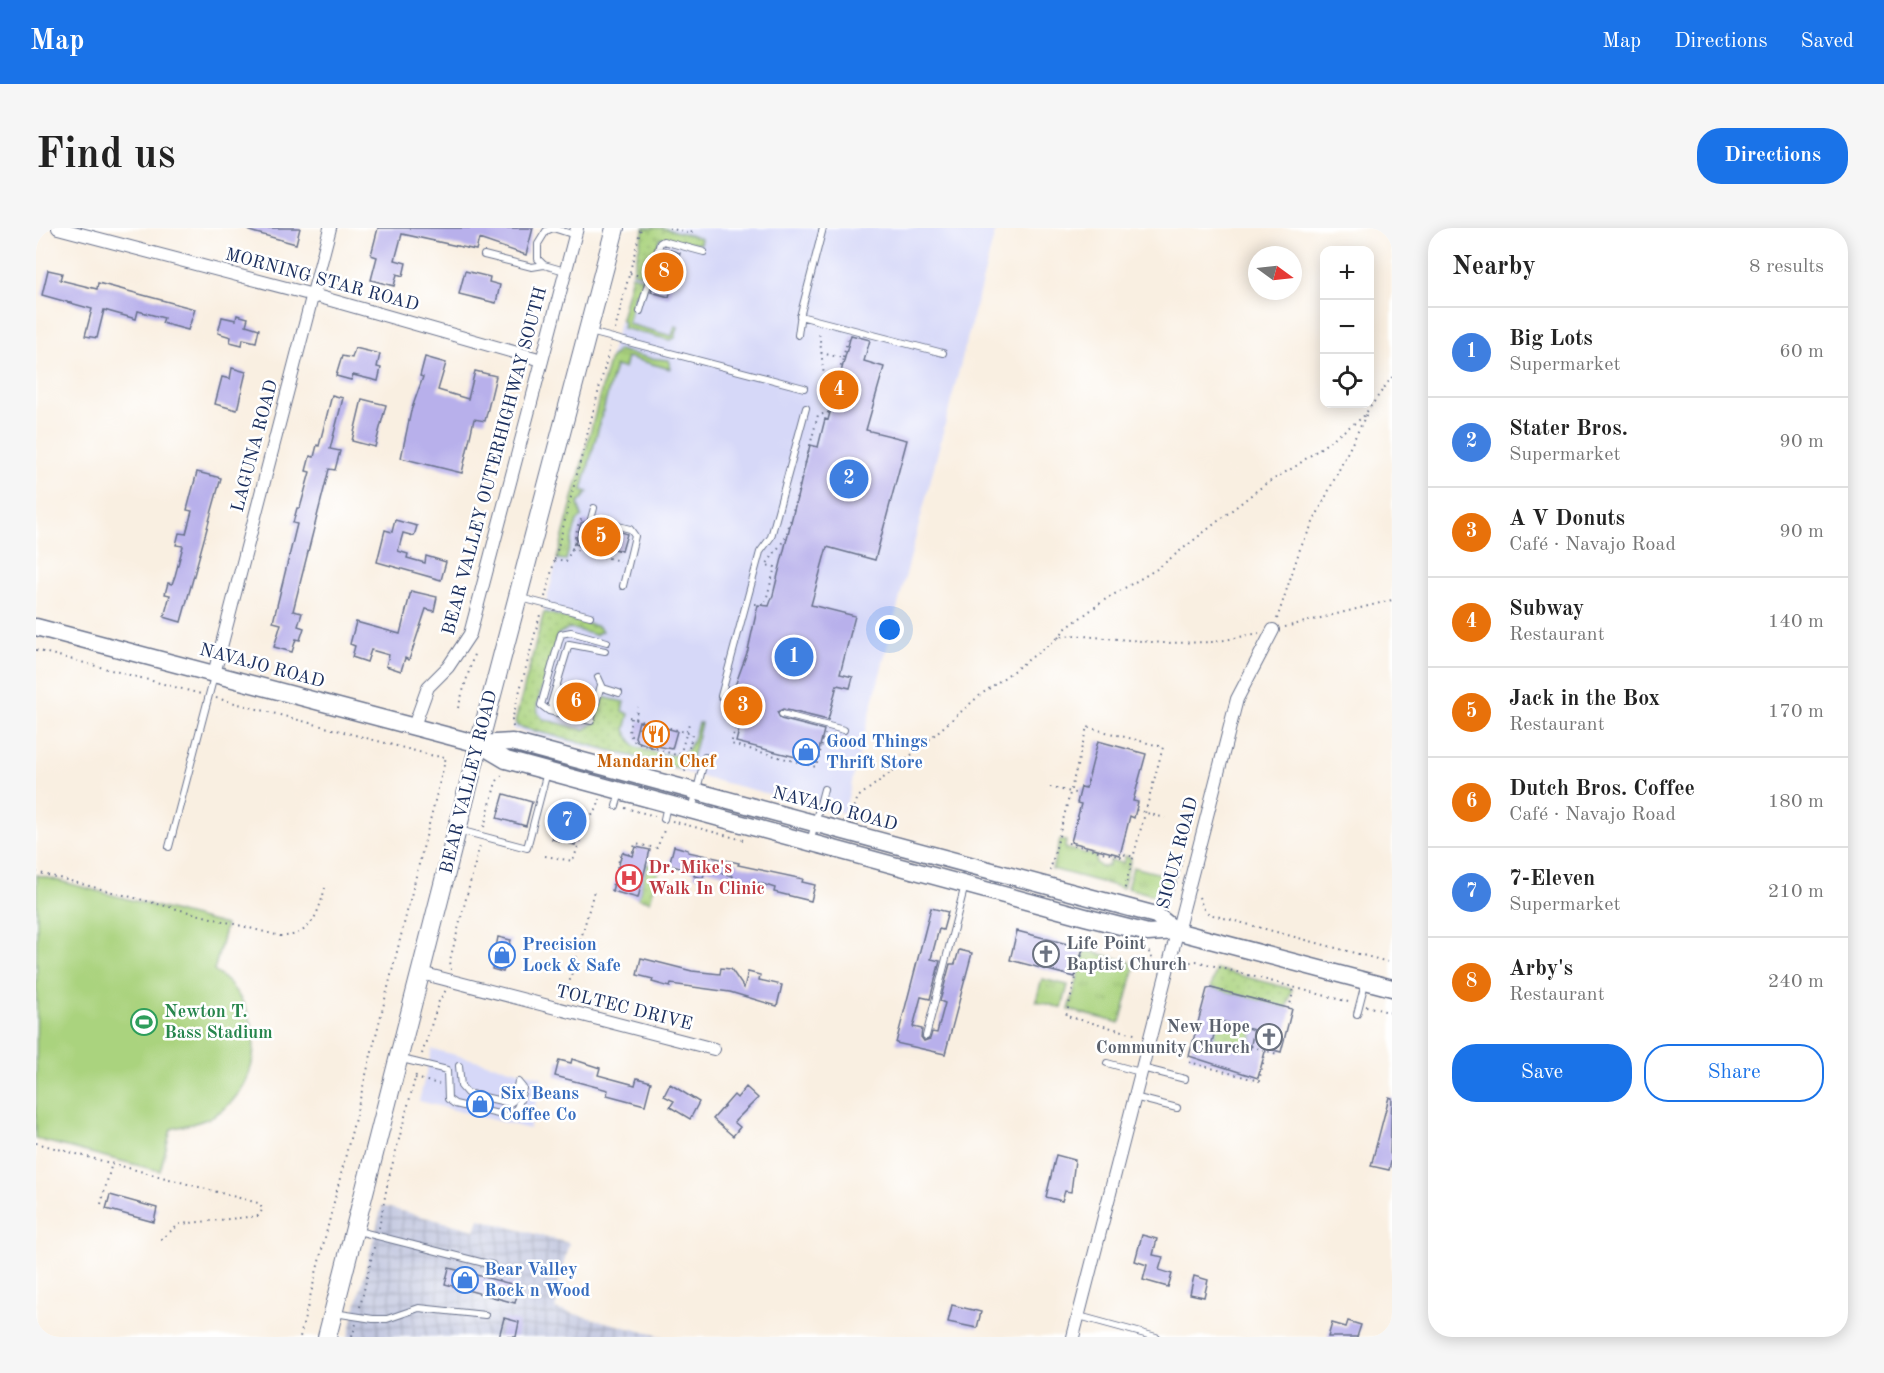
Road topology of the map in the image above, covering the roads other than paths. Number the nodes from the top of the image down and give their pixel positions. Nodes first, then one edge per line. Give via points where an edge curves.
1 (58, 228) edge
2 (330, 228) edge
3 (553, 228) edge
4 (615, 228) edge
5 (823, 228) edge
6 (576, 231) edge
7 (704, 252) dead end
8 (484, 255) dead end
9 (544, 265) junction
10 (565, 271) junction
11 (313, 295) junction
12 (640, 311) dead end
13 (800, 316) junction
14 (588, 331) junction
15 (798, 335) dead end
16 (944, 353) dead end
17 (542, 360) junction
18 (804, 388) dead end
19 (806, 408) dead end
20 (594, 508) dead end
21 (623, 586) dead end
22 (518, 597) junction
23 (590, 616) dead end
24 (36, 627) edge
25 (1273, 630) road end
26 (607, 642) dead end
27 (605, 651) dead end
28 (214, 674) junction
29 (598, 677) dead end
30 (601, 685) junction
31 (619, 693) dead end
32 (722, 696) dead end
33 (555, 712) junction
34 (782, 714) dead end
35 (414, 726) junction
36 (844, 730) dead end
37 (478, 744) junction
38 (705, 757) dead end
39 (547, 771) junction
40 (824, 789) dead end
41 (696, 792) junction
42 (692, 810) junction
43 (815, 823) junction
44 (457, 830) junction
45 (810, 842) junction
46 (169, 847) dead end
47 (965, 885) junction
48 (1176, 931) junction
49 (421, 972) junction
50 (1365, 981) junction
51 (1392, 988) edge
52 (1357, 1014) dead end
53 (926, 1036) dead end
54 (714, 1049) dead end
55 (398, 1058) junction
56 (1107, 1063) dead end
57 (459, 1066) dead end
58 (1141, 1070) junction
59 (1185, 1079) dead end
60 (1134, 1097) junction
61 (1177, 1108) dead end
62 (354, 1230) junction
63 (492, 1265) dead end
64 (333, 1313) junction
65 (484, 1315) dead end
66 (1078, 1316) junction
67 (327, 1337) edge
68 (1073, 1337) edge
69 (1156, 1337) edge

1 - 11 street, MORNING STAR ROAD
2 - 11 street, LAGUNA ROAD
3 - 6 lane
3 - 9 lane via 546,231 538,244 538,259
4 - 14 main road, BEAR VALLEY ROAD
5 - 13 lane
6 - 10 street, BEAR VALLEY OUTERHIGHWAY SOUTH
7 - 12 lane via 663,241 657,246
8 - 9 lane via 532,267
9 - 10 lane
10 - 17 street, BEAR VALLEY OUTERHIGHWAY SOUTH
11 - 17 street, MORNING STAR ROAD
11 - 28 street, LAGUNA ROAD
13 - 15 lane
13 - 16 lane
14 - 18 lane
14 - 22 main road, BEAR VALLEY ROAD
17 - 35 street, BEAR VALLEY OUTERHIGHWAY SOUTH via 470,634 448,667 428,687
19 - 32 lane via 771,537 760,552
20 - 21 lane via 591,519 630,529 635,536
22 - 23 lane
22 - 37 main road, BEAR VALLEY ROAD
24 - 28 main road, NAVAJO ROAD
25 - 48 street, SIOUX ROAD via 1237,699
26 - 33 lane via 572,632 561,634 541,705
27 - 33 lane via 569,644 551,704
28 - 35 main road, NAVAJO ROAD
28 - 46 lane
29 - 30 lane
30 - 31 lane
30 - 33 lane via 591,721
34 - 36 lane
35 - 37 main road, NAVAJO ROAD
37 - 39 main road, NAVAJO ROAD via 506,760
37 - 41 main road, NAVAJO ROAD via 512,742
37 - 44 main road, BEAR VALLEY ROAD
38 - 41 lane
39 - 42 main road, NAVAJO ROAD via 666,814
39 - 44 lane via 527,848
40 - 43 lane
41 - 42 lane
41 - 43 main road, NAVAJO ROAD
42 - 45 main road, NAVAJO ROAD
43 - 45 lane
43 - 48 main road, NAVAJO ROAD via 1156,915
44 - 49 main road, BEAR VALLEY ROAD
45 - 47 main road, NAVAJO ROAD
47 - 48 main road, NAVAJO ROAD via 1148,933
47 - 53 lane
48 - 50 main road, NAVAJO ROAD
48 - 58 street, SIOUX ROAD
49 - 54 street, TOLTEC DRIVE
49 - 55 main road, BEAR VALLEY ROAD
50 - 51 main road, NAVAJO ROAD
50 - 52 lane
55 - 57 lane via 447,1070 448,1099 455,1104 513,1114 523,1088 518,1082 510,1103 467,1093 461,1086
55 - 62 main road, BEAR VALLEY ROAD
56 - 58 lane
58 - 59 lane
58 - 60 street, SIOUX ROAD
60 - 61 lane
60 - 66 street, SIOUX ROAD
62 - 63 lane
62 - 64 main road, BEAR VALLEY ROAD
64 - 65 lane via 387,1318 420,1308
64 - 67 main road, BEAR VALLEY ROAD
66 - 68 street, SIOUX ROAD
66 - 69 lane

